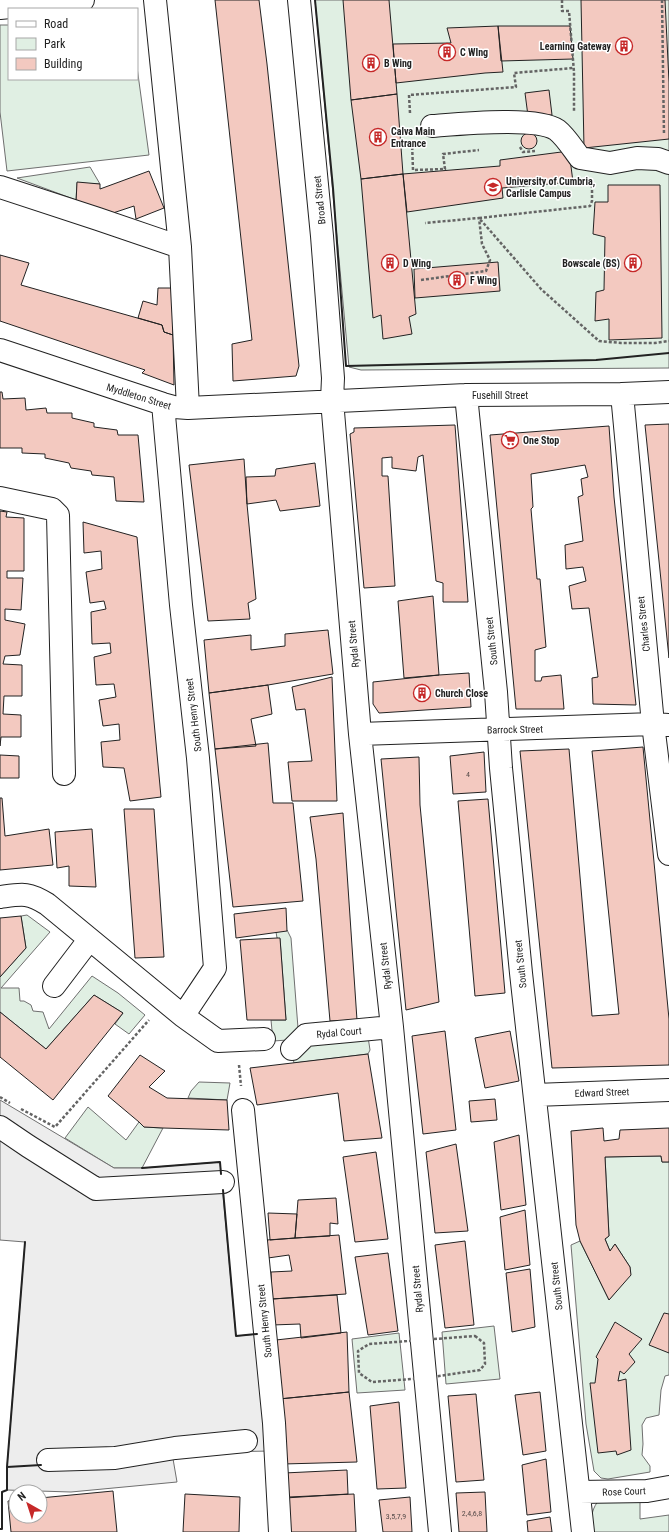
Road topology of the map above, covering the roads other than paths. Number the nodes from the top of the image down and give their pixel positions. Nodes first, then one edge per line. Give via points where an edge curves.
1 (83, 0) edge
2 (155, 0) edge
3 (300, 0) edge
4 (0, 8) edge
5 (432, 126) dead end
6 (667, 162) edge
7 (0, 187) edge
8 (180, 248) junction
9 (0, 350) edge
10 (669, 392) edge
11 (622, 394) junction
12 (466, 395) junction
13 (332, 400) junction
14 (163, 404) junction
15 (188, 408) junction
16 (0, 498) edge
17 (661, 725) edge
18 (499, 729) junction
19 (360, 734) junction
20 (64, 774) dead end
21 (669, 854) edge
22 (0, 897) edge
23 (89, 940) junction
24 (54, 986) dead end
25 (183, 1016) junction
26 (392, 1027) junction
27 (264, 1039) dead end
28 (292, 1049) dead end
29 (669, 1090) edge
30 (535, 1095) junction
31 (243, 1110) road end
32 (0, 1127) edge
33 (223, 1182) dead end
34 (246, 1441) dead end
35 (48, 1460) dead end
36 (669, 1487) edge
37 (580, 1492) junction
38 (280, 1532) edge
39 (440, 1532) edge
40 (583, 1532) edge

1 - 4 street
2 - 8 street
3 - 13 street, Broad Street via 322,236 333,378
5 - 6 street via 512,122 543,124 556,129 580,158 610,163 637,158
7 - 8 street
8 - 15 street
9 - 14 street, Myddleton Street
10 - 11 street, Fusehill Street
11 - 12 street, Fusehill Street
11 - 17 street, Charles Street
12 - 13 street, Fusehill Street
12 - 18 street, South Street
13 - 15 street, Myddleton Street
13 - 19 street, Rydal Street
14 - 15 street, Myddleton Street
14 - 25 street, South Henry Street via 198,758 215,968
16 - 20 street via 52,509 58,515
17 - 18 street, Barrock Street
17 - 21 street, Charles Street
18 - 19 street, Barrock Street
18 - 30 street, South Street
19 - 26 street, Rydal Street
22 - 23 street via 18,894 34,896
23 - 24 street
23 - 25 street
25 - 27 street via 218,1041
26 - 28 street, Rydal Court via 306,1035
26 - 39 street, Rydal Street
29 - 30 street, Edward Street
30 - 37 street, South Street
31 - 38 street, South Henry Street via 274,1423
32 - 33 street via 96,1189
34 - 35 street via 175,1448 115,1458
36 - 37 street, Rose Court via 647,1491
37 - 40 street, South Street

